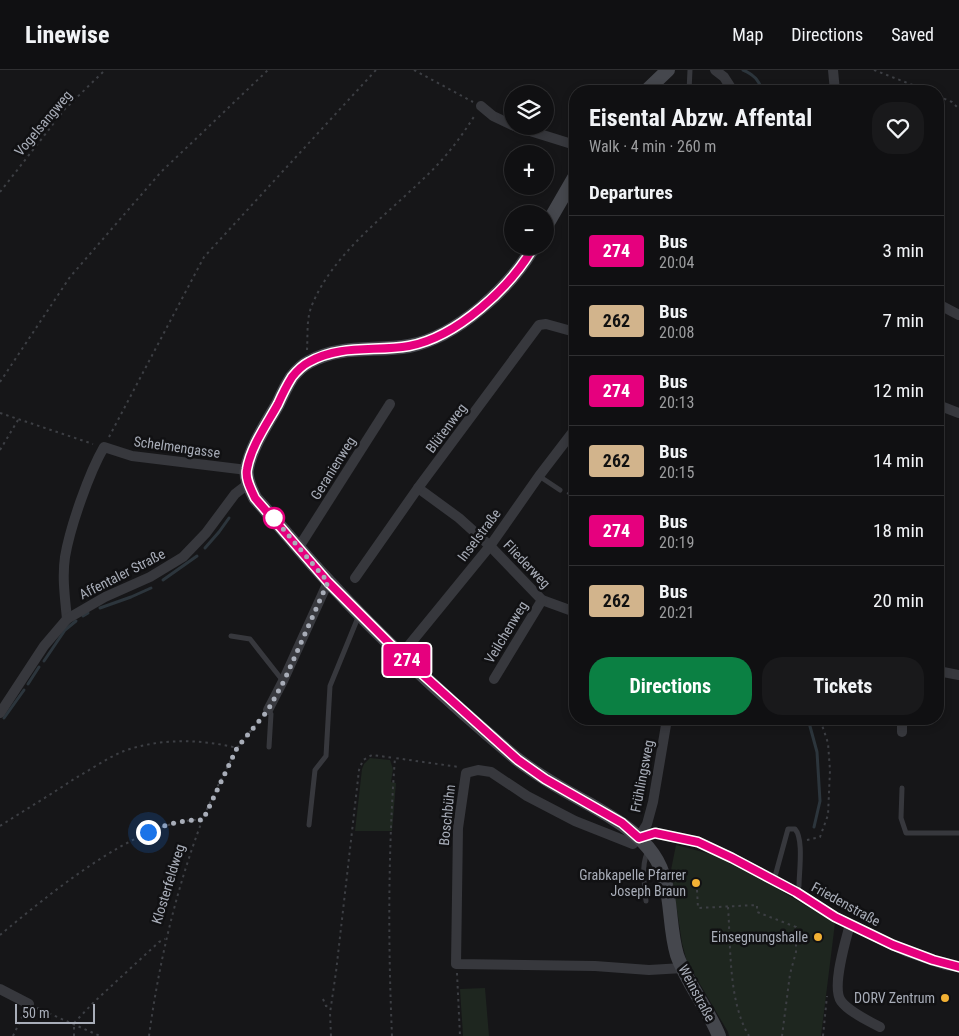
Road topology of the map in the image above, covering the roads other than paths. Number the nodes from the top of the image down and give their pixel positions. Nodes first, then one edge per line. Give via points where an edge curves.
1 (668, 70) edge
2 (690, 70) edge
3 (715, 70) edge
4 (834, 70) edge
5 (652, 85) edge
6 (690, 85) edge
7 (729, 85) edge
8 (835, 85) edge
9 (481, 106) road end
10 (504, 122) edge
11 (542, 135) edge
12 (569, 143) edge
13 (569, 186) edge
14 (554, 212) edge
15 (529, 255) edge
16 (944, 307) edge
17 (959, 315) edge
18 (569, 330) edge
19 (390, 404) dead end
20 (944, 407) edge
21 (959, 413) edge
22 (569, 437) edge
23 (104, 447) joint
24 (247, 470) junction
25 (539, 476) junction
26 (248, 484) junction
27 (418, 488) junction
28 (560, 490) dead end
29 (490, 546) junction
30 (300, 548) junction
31 (355, 578) dead end
32 (328, 582) junction
33 (542, 600) junction
34 (569, 610) edge
35 (360, 614) junction
36 (67, 619) junction
37 (231, 636) dead end
38 (401, 655) junction
39 (944, 672) edge
40 (959, 675) edge
41 (494, 679) dead end
42 (284, 681) junction
43 (268, 710) joint
44 (0, 713) edge
45 (666, 725) edge
46 (902, 725) edge
47 (902, 732) dead end
48 (269, 747) dead end
49 (902, 788) dead end
50 (309, 825) dead end
51 (959, 833) edge
52 (639, 838) junction
53 (650, 850) junction
54 (773, 881) junction
55 (796, 892) junction
56 (646, 901) dead end
57 (850, 924) junction
58 (959, 967) edge
59 (683, 968) junction
60 (0, 989) edge
61 (29, 1004) road end
62 (880, 1027) dead end
63 (719, 1036) edge

1 - 5 main road
2 - 6 lane
3 - 7 street
4 - 8 street
9 - 10 street
11 - 12 street
13 - 14 main road
15 - 24 main road, Weinstraße via 506,285 483,306 432,339 409,346 326,353 307,363 293,376 258,439
16 - 17 street
18 - 27 street, Blütenweg via 540,325
19 - 30 street, Geranienweg
20 - 21 street
22 - 25 street, Inselstraße
23 - 24 street, Schelmengasse via 132,456
23 - 36 street, Affentaler Straße via 75,520 65,556
24 - 26 main road, Weinstraße
25 - 28 lane
25 - 29 street, Inselstraße
26 - 30 main road, Weinstraße via 255,498
26 - 36 street, Affentaler Straße via 235,494 183,558
27 - 29 street, Fliederweg
27 - 31 street, Blütenweg
29 - 33 street, Fliederweg
29 - 38 street, Inselstraße
30 - 32 main road, Weinstraße
32 - 35 main road, Weinstraße
32 - 42 street
33 - 34 street, Fliederweg
33 - 41 street, Veilchenweg
35 - 38 main road, Weinstraße
35 - 50 lane via 330,686 326,756 315,770
36 - 44 street, Affentaler Straße via 44,646
37 - 42 lane via 250,639
38 - 52 main road, Weinstraße via 518,760 622,823
39 - 40 street
42 - 43 street
43 - 48 lane via 271,714
45 - 52 street, Frühlingsweg via 653,802
46 - 47 street
49 - 51 lane via 901,818 906,833
52 - 53 main road, Weinstraße
52 - 54 street, Friedenstraße via 655,833 698,842
52 - 59 street, Boschbühn via 632,844 575,821 527,796 491,772 478,770 466,773 458,828 456,964 649,970
53 - 56 lane via 645,856 644,866
53 - 59 main road, Weinstraße via 666,883 677,955
54 - 55 street, Friedenstraße
54 - 55 lane via 788,829 795,829 800,840 799,886
55 - 57 street, Friedenstraße
57 - 58 street, Friedenstraße via 907,952
57 - 62 street via 840,964 838,991 841,1001
59 - 63 main road, Weinstraße
60 - 61 street

